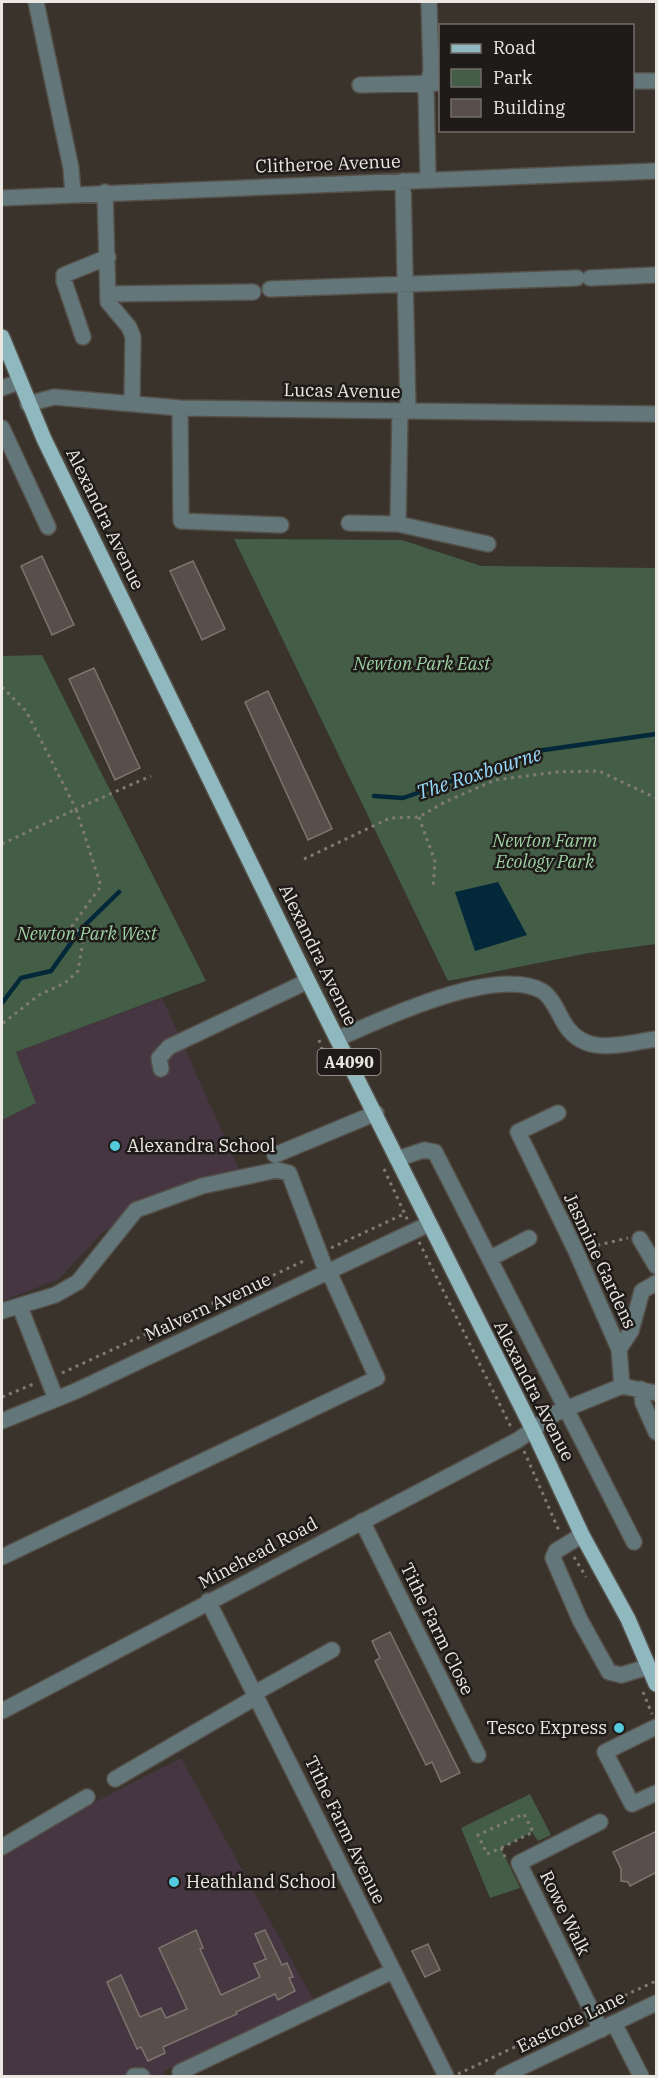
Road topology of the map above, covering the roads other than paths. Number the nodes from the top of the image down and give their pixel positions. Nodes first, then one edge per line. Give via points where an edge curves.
1 (36, 2) edge
2 (429, 2) edge
3 (634, 81) edge
4 (657, 81) edge
5 (434, 83) edge
6 (360, 85) dead end
7 (657, 171) edge
8 (428, 179) junction
9 (404, 181) junction
10 (105, 192) junction
11 (73, 194) junction
12 (2, 198) edge
13 (108, 257) junction
14 (657, 275) edge
15 (405, 284) junction
16 (270, 289) dead end
17 (253, 292) dead end
18 (108, 294) junction
19 (2, 337) edge
20 (83, 337) dead end
21 (18, 382) junction
22 (2, 388) edge
23 (132, 402) junction
24 (28, 404) junction
25 (180, 408) junction
26 (404, 411) junction
27 (657, 414) edge
28 (2, 428) edge
29 (349, 523) dead end
30 (398, 524) junction
31 (281, 525) dead end
32 (48, 527) dead end
33 (488, 544) dead end
34 (308, 981) junction
35 (337, 1039) junction
36 (657, 1039) edge
37 (161, 1069) dead end
38 (376, 1113) junction
39 (558, 1113) dead end
40 (275, 1155) dead end
41 (398, 1159) junction
42 (429, 1224) junction
43 (529, 1238) dead end
44 (640, 1239) road end
45 (491, 1258) junction
46 (657, 1266) edge
47 (328, 1272) junction
48 (657, 1283) edge
49 (20, 1307) junction
50 (2, 1311) edge
51 (619, 1349) junction
52 (622, 1386) junction
53 (649, 1391) edge
54 (56, 1399) junction
55 (567, 1409) junction
56 (2, 1421) edge
57 (533, 1430) junction
58 (657, 1432) edge
59 (362, 1521) junction
60 (582, 1535) junction
61 (634, 1542) dead end
62 (2, 1557) edge
63 (208, 1601) junction
64 (332, 1650) dead end
65 (641, 1668) junction
66 (657, 1684) edge
67 (256, 1695) junction
68 (2, 1711) edge
69 (656, 1728) edge
70 (478, 1755) dead end
71 (115, 1779) dead end
72 (657, 1793) edge
73 (87, 1797) dead end
74 (600, 1822) dead end
75 (2, 1846) edge
76 (393, 1971) junction
77 (657, 2003) edge
78 (607, 2027) junction
79 (180, 2072) dead end
80 (134, 2076) edge
81 (142, 2076) edge
82 (446, 2076) edge
83 (503, 2076) edge
84 (629, 2076) edge
85 (641, 2076) edge

1 - 11 street
2 - 5 street via 430,72
3 - 4 street
5 - 6 street
5 - 8 street
7 - 8 street, Clitheroe Avenue
8 - 9 street, Clitheroe Avenue
9 - 10 street, Clitheroe Avenue
9 - 15 street
10 - 11 street, Clitheroe Avenue
10 - 13 street
11 - 12 street, Clitheroe Avenue
13 - 18 street
13 - 20 street via 64,275
14 - 15 street
15 - 16 street
15 - 26 street
17 - 18 street
18 - 23 street via 108,302 134,337
19 - 21 main road, Alexandra Avenue / A4090
21 - 22 street
21 - 24 main road, Alexandra Avenue / A4090
23 - 24 street, Lucas Avenue via 54,397
23 - 25 street, Lucas Avenue
24 - 34 main road, Alexandra Avenue / A4090
25 - 26 street, Lucas Avenue
25 - 31 street via 181,521
26 - 27 street, Lucas Avenue
26 - 30 street
28 - 32 street
29 - 30 street
30 - 33 street
34 - 35 main road, Alexandra Avenue / A4090
34 - 37 street via 169,1047 159,1058
35 - 36 street via 426,1000 520,984 543,992 570,1035 586,1044 605,1046
35 - 38 main road, Alexandra Avenue / A4090
38 - 40 street
38 - 41 main road, Alexandra Avenue / A4090
39 - 51 street, Jasmine Gardens via 518,1132
41 - 42 main road, Alexandra Avenue / A4090
41 - 45 street via 424,1150 435,1152
42 - 47 street, Malvern Avenue
42 - 57 main road, Alexandra Avenue / A4090
43 - 45 street
44 - 46 street
45 - 55 street
47 - 49 street via 289,1173 277,1170 202,1186 136,1210 78,1282
47 - 54 street, Malvern Avenue
47 - 62 street via 377,1378
48 - 51 street via 642,1291 631,1331
49 - 50 street
49 - 54 street
51 - 52 street, Jasmine Gardens
52 - 53 street
52 - 55 street, Minehead Road
53 - 58 street via 643,1403
54 - 56 street, Malvern Avenue
55 - 57 street, Minehead Road
55 - 61 street
57 - 59 street, Minehead Road
57 - 60 main road, Alexandra Avenue / A4090
59 - 63 street, Minehead Road
59 - 70 street, Tithe Farm Close
60 - 65 main road, Alexandra Avenue / A4090 via 628,1619
60 - 65 street via 556,1551 553,1558 609,1672 621,1675
63 - 67 street, Tithe Farm Avenue
63 - 68 street, Minehead Road
64 - 67 street
65 - 66 main road, Alexandra Avenue / A4090
67 - 71 street
67 - 76 street, Tithe Farm Avenue
69 - 72 street via 605,1752 632,1804
73 - 75 street
74 - 78 street, Rowe Walk via 519,1863 594,2013
76 - 79 street
76 - 82 street, Tithe Farm Avenue
77 - 78 street, Eastcote Lane
78 - 83 street, Eastcote Lane
78 - 84 street
78 - 85 street
80 - 81 street

